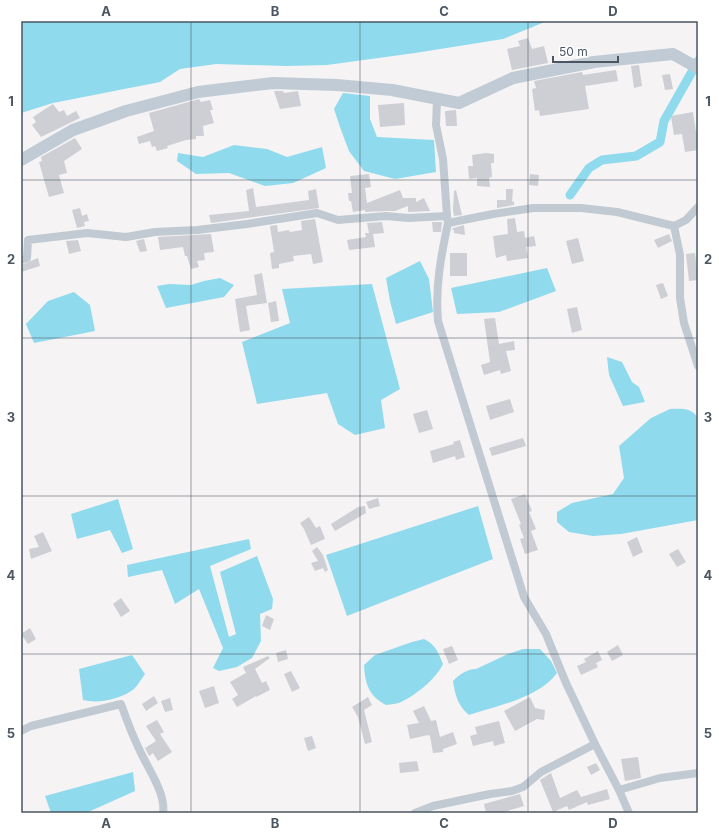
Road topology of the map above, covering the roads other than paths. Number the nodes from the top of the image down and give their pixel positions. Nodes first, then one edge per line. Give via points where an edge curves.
1 (698, 68) edge
2 (436, 100) junction
3 (21, 160) edge
4 (698, 207) edge
5 (448, 219) junction
6 (674, 226) junction
7 (21, 260) edge
8 (698, 366) edge
9 (21, 731) edge
10 (595, 744) junction
11 (698, 773) edge
12 (619, 790) junction
13 (163, 813) edge
14 (415, 813) edge
15 (629, 813) edge

1 - 2 main road via 673,54 594,62 513,78 459,103
2 - 3 main road via 392,90 337,85 273,83 198,92 126,111 73,130
2 - 5 street via 436,125 443,159
4 - 6 street via 686,220
5 - 6 street via 533,208 581,208 617,212
5 - 7 street via 386,216 338,220 317,213 197,230 126,236 87,233 28,240 27,258
5 - 10 street via 438,276 438,321 524,597 546,634
6 - 8 street via 680,255 680,298 684,323
9 - 13 street via 31,726 121,704 161,795
10 - 12 street
10 - 14 street via 541,772 523,787 433,806
11 - 12 street via 660,778
12 - 15 street

